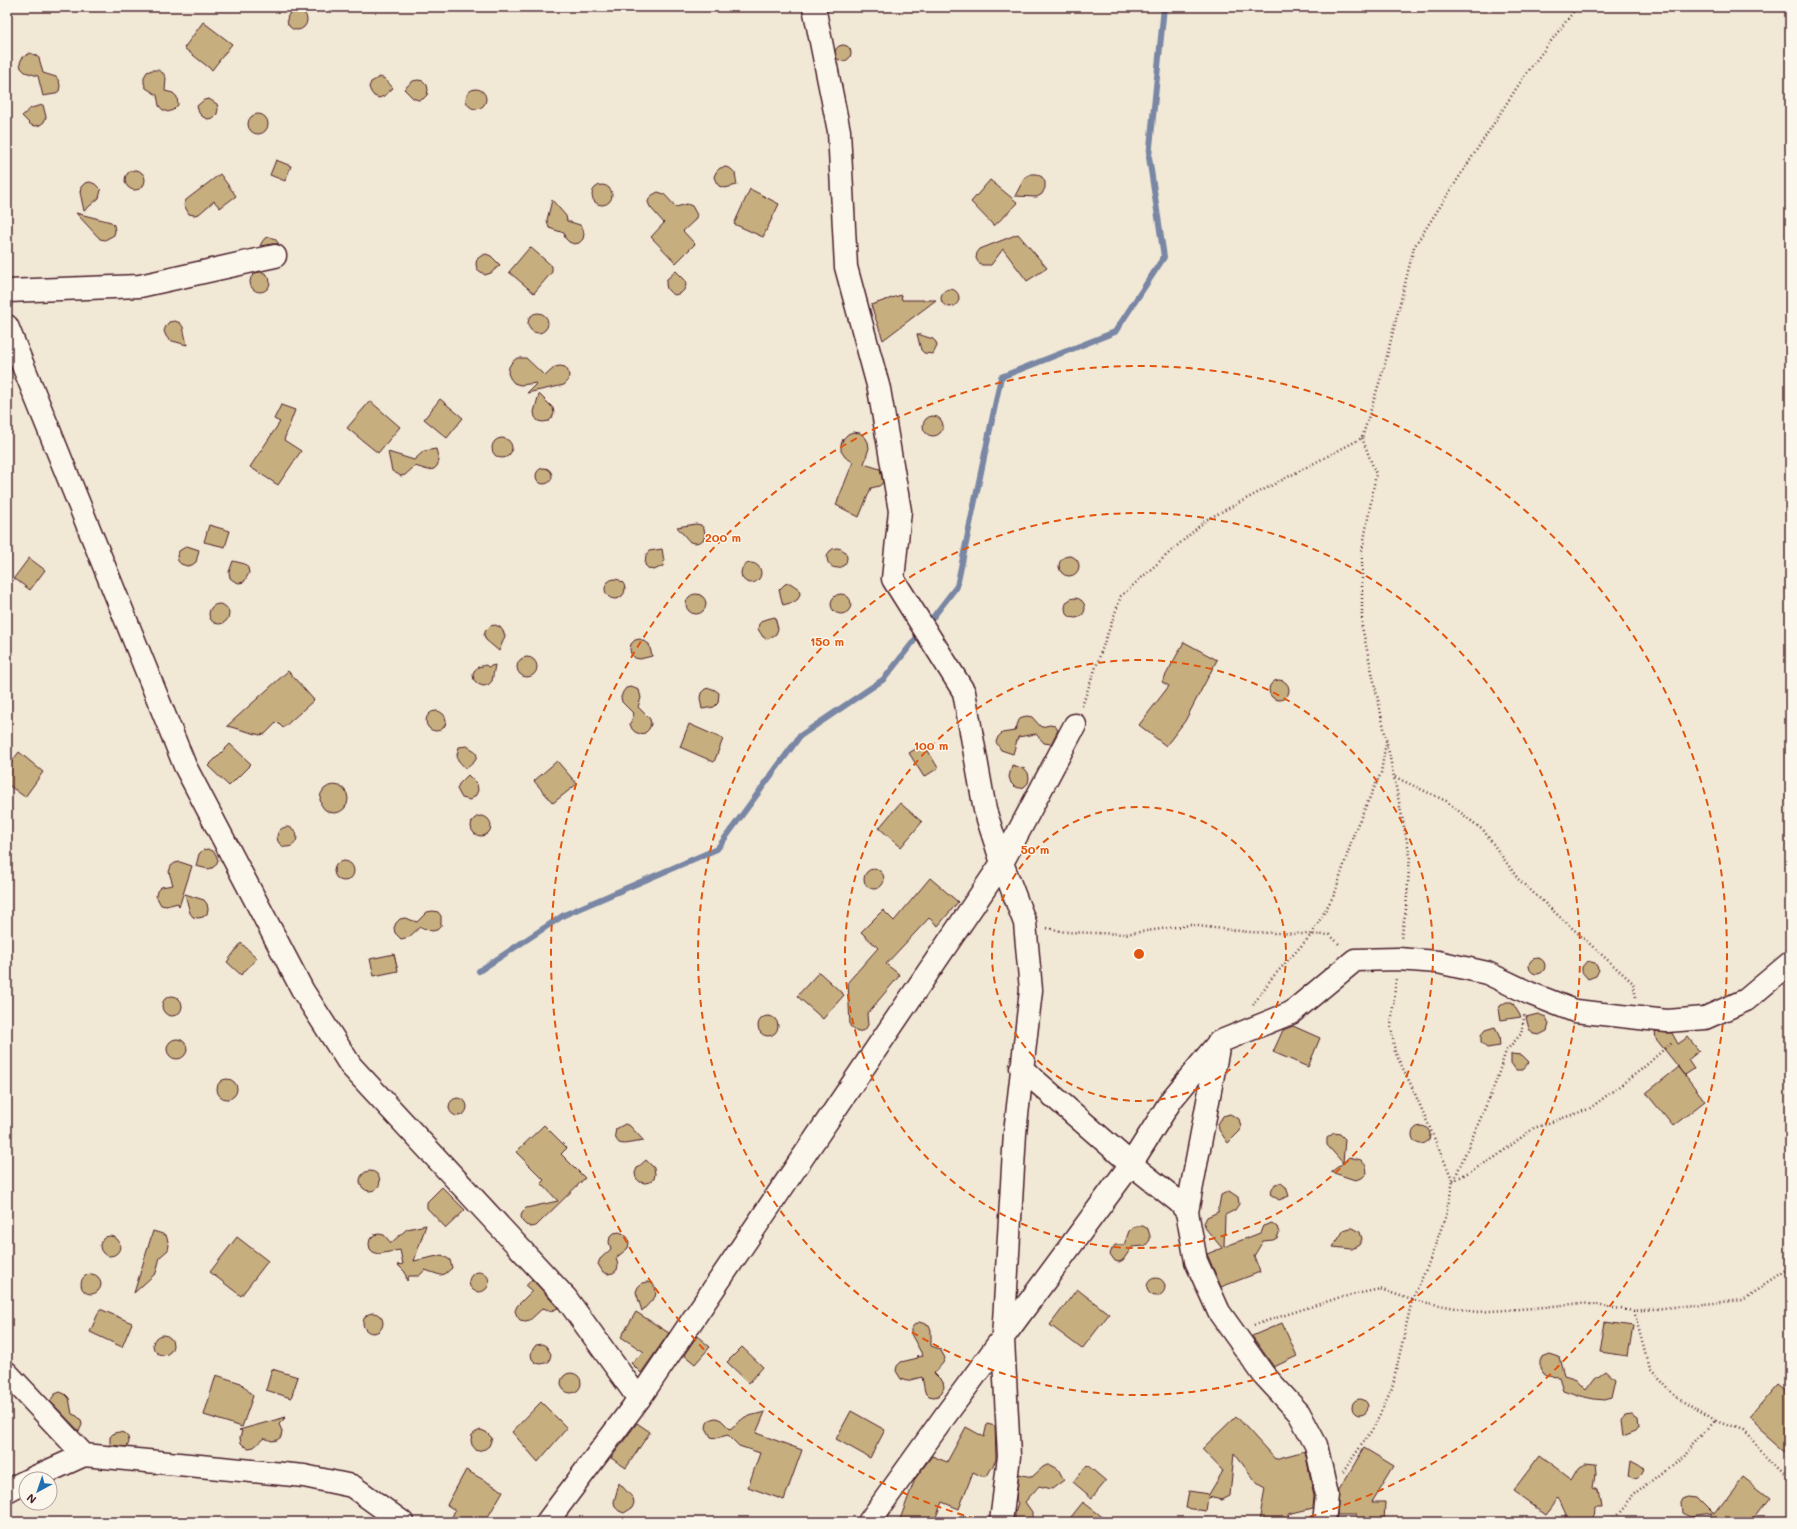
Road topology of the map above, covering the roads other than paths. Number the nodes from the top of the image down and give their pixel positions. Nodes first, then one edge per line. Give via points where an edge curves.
1 (814, 7) edge
2 (275, 256) dead end
3 (7, 291) edge
4 (7, 326) edge
5 (1075, 725) road end
6 (1002, 863) junction
7 (1790, 963) edge
8 (1219, 1042) junction
9 (1021, 1068) junction
10 (1131, 1164) junction
11 (1187, 1212) junction
12 (1003, 1339) junction
13 (7, 1373) edge
14 (639, 1399) junction
15 (84, 1455) junction
16 (49, 1471) edge
17 (18, 1485) edge
18 (7, 1491) edge
19 (402, 1522) edge
20 (547, 1522) edge
21 (870, 1522) edge
22 (1001, 1522) edge
23 (1324, 1522) edge

1 - 6 street via 839,131 846,267 879,389 900,511 893,579 964,692 985,810
2 - 3 street via 140,286
4 - 14 street via 185,766 303,991 350,1066 566,1298
5 - 6 street
6 - 9 street via 1025,923 1031,990
6 - 14 street
7 - 8 street via 1746,1000 1705,1018 1666,1021 1575,1012 1487,974 1438,962 1398,959 1354,960 1291,1013
8 - 10 street via 1172,1099
8 - 11 street
9 - 10 street
9 - 12 street
10 - 11 street via 1179,1202
10 - 12 street
11 - 23 street via 1196,1261 1219,1312 1264,1375 1299,1413 1316,1445 1327,1496
12 - 21 street
12 - 22 street via 1009,1456
13 - 15 street
14 - 20 street
15 - 16 street
15 - 19 street via 304,1476 352,1486
17 - 18 street

